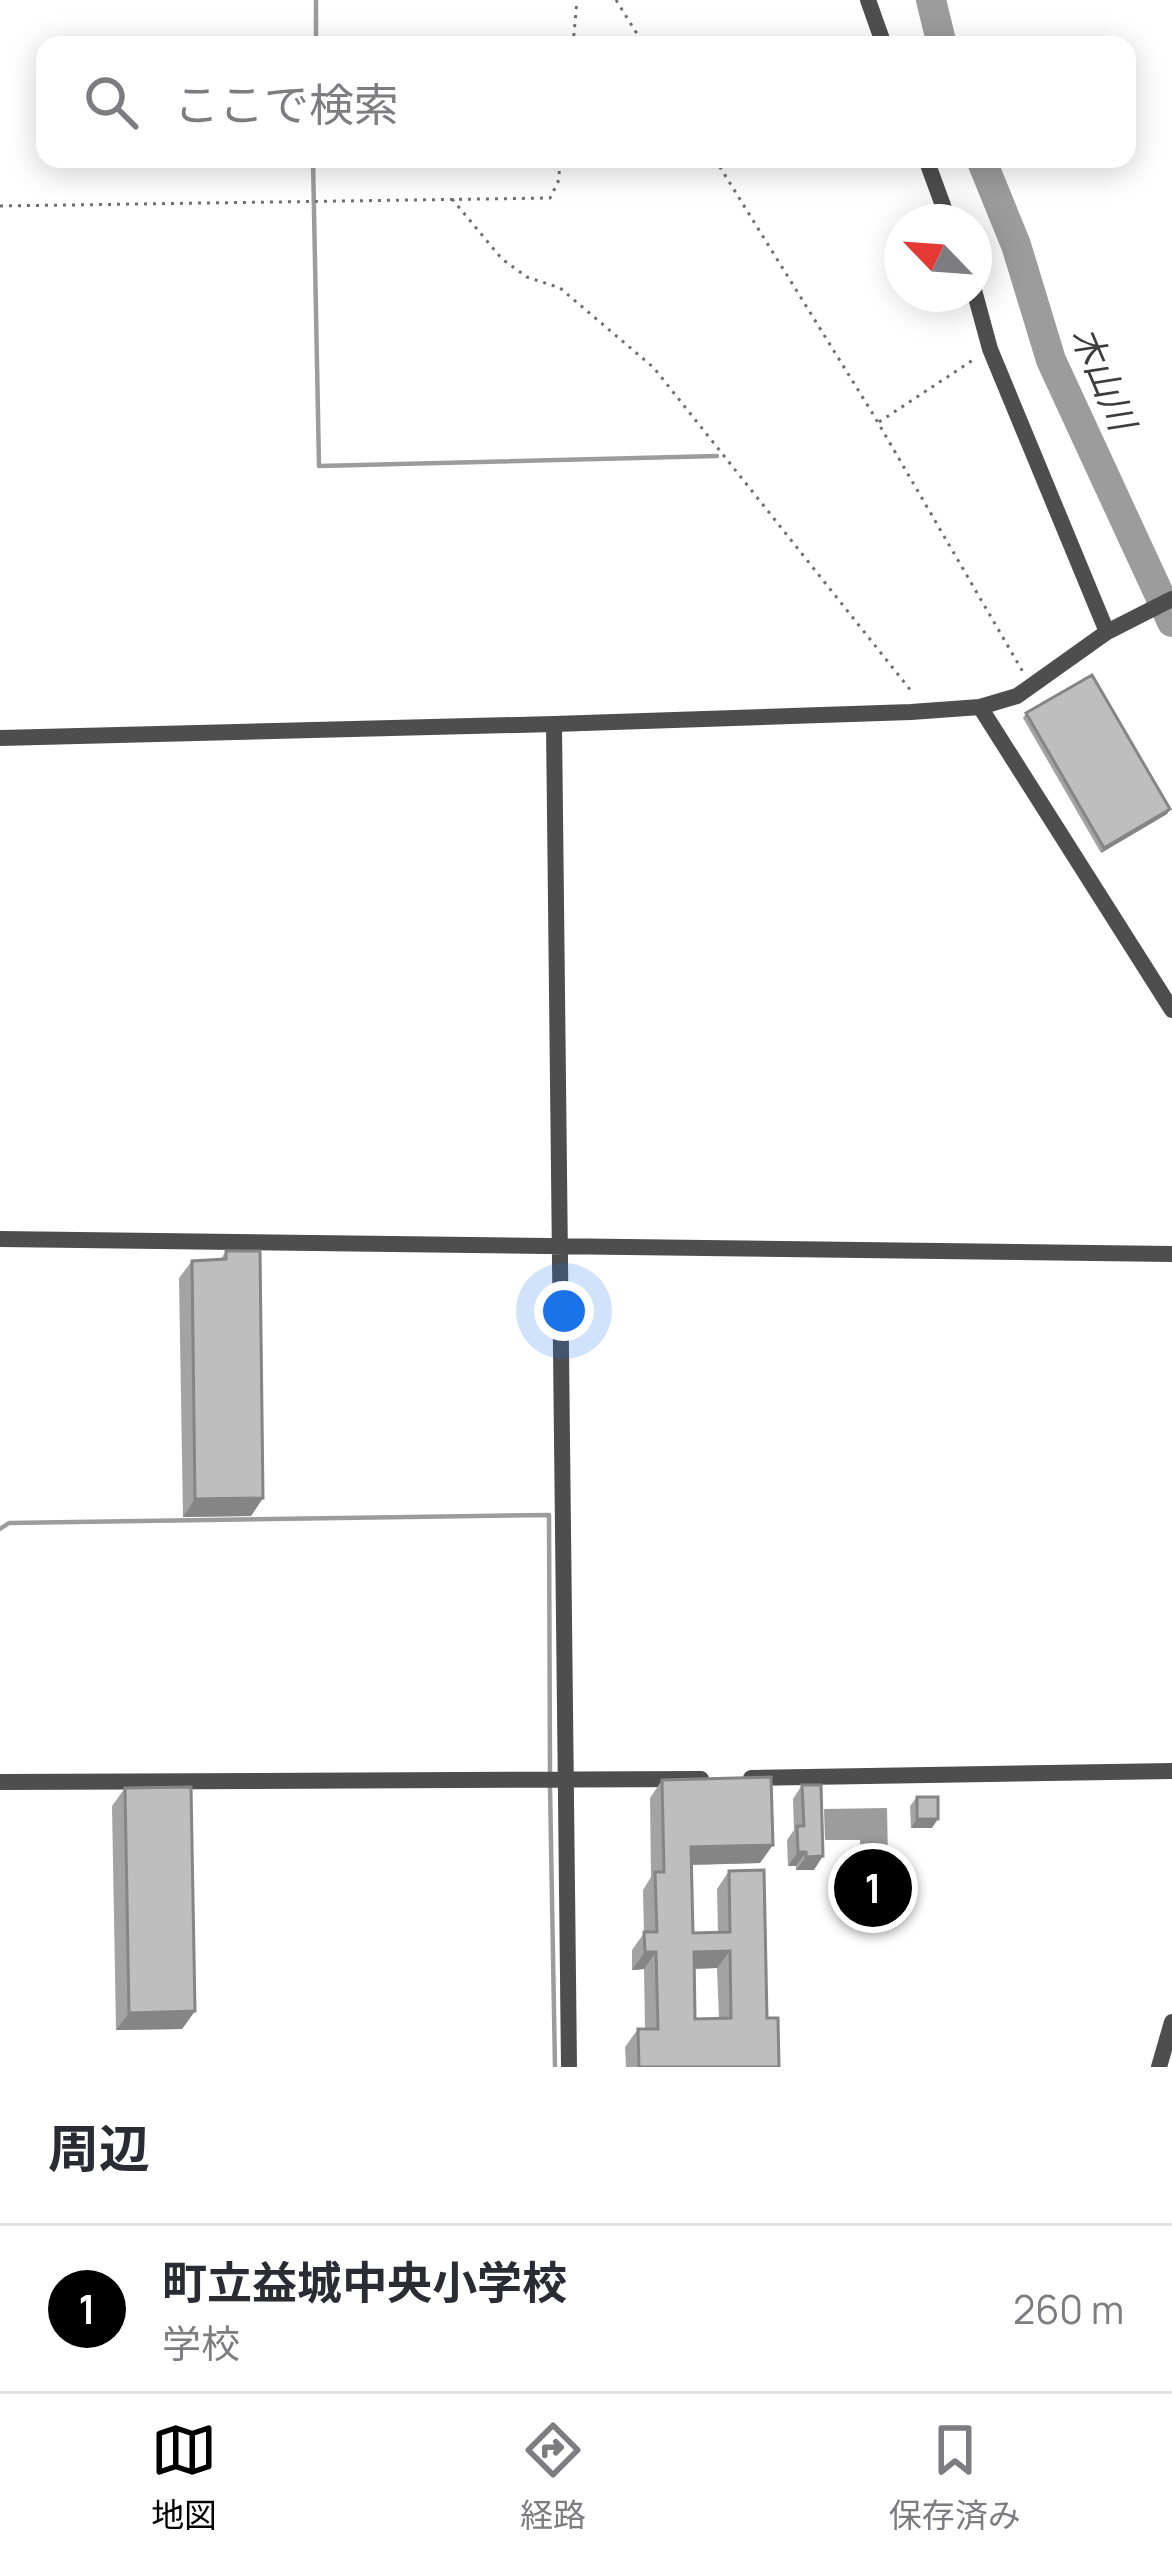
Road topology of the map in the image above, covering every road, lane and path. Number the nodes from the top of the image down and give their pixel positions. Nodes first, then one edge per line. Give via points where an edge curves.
1 (577, 0) edge
2 (616, 0) edge
3 (868, 0) edge
4 (574, 36) edge
5 (638, 36) edge
6 (881, 36) edge
7 (559, 168) edge
8 (721, 168) edge
9 (929, 168) edge
10 (452, 199) junction
11 (943, 204) edge
12 (0, 206) edge
13 (980, 312) edge
14 (990, 349) junction
15 (878, 423) junction
16 (1172, 598) edge
17 (1111, 629) junction
18 (1031, 686) junction
19 (980, 707) junction
20 (927, 711) junction
21 (554, 724) junction
22 (0, 738) edge
23 (1172, 1010) edge
24 (0, 1239) edge
25 (559, 1246) junction
26 (1172, 1254) edge
27 (1172, 1771) edge
28 (564, 1781) junction
29 (0, 1782) edge
30 (1172, 2022) edge
31 (569, 2067) edge
32 (1159, 2067) edge

1 - 4 path
2 - 5 path
3 - 6 street
7 - 10 path via 550,198
8 - 15 path
9 - 11 street
10 - 12 path
10 - 20 path via 502,260 560,288 654,368
13 - 14 street
14 - 15 path
14 - 17 street
15 - 18 path
16 - 17 street
17 - 18 street
18 - 19 street
19 - 20 street
19 - 23 street
20 - 21 street
21 - 22 street
21 - 25 street
24 - 25 street
25 - 26 street
25 - 28 street
27 - 28 street
28 - 29 street
28 - 31 street
30 - 32 street

